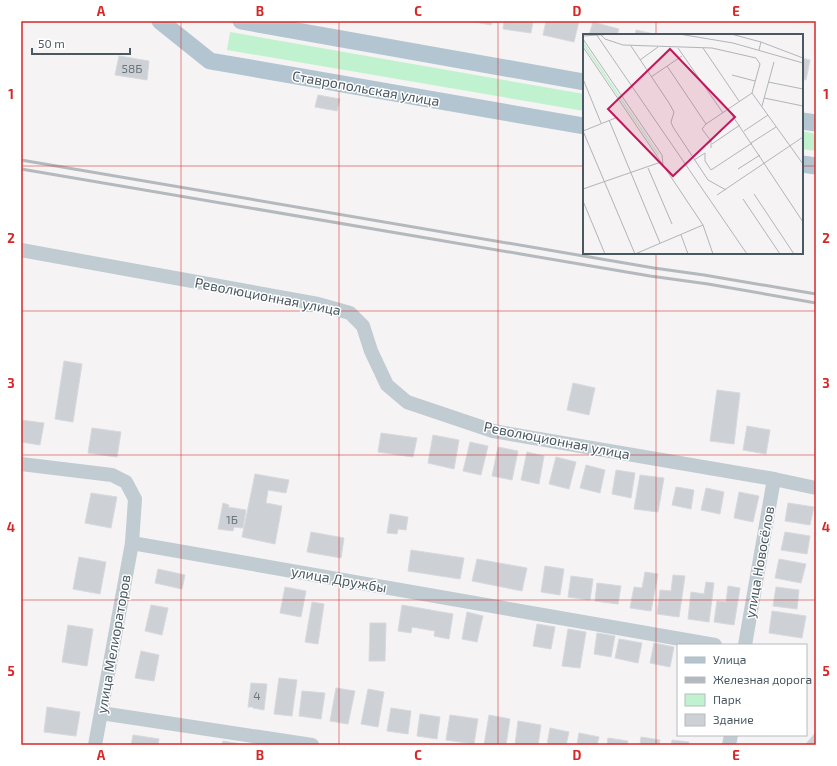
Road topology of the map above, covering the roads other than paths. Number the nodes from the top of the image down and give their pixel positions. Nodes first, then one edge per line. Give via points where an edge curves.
1 (241, 21) edge
2 (164, 22) edge
3 (583, 82) edge
4 (803, 120) edge
5 (816, 123) edge
6 (583, 126) edge
7 (803, 164) edge
8 (816, 166) edge
9 (21, 250) edge
10 (21, 464) edge
11 (774, 479) junction
12 (816, 488) edge
13 (132, 543) junction
14 (709, 644) edge
15 (745, 644) edge
16 (101, 713) junction
17 (95, 745) edge
18 (312, 745) edge

1 - 3 main road
2 - 6 main road, Ставропольская улица via 210,61
4 - 5 main road
7 - 8 main road
9 - 11 street, Революционная улица via 335,308 350,313 363,326 371,351 387,385 407,402 493,431
10 - 13 street via 112,475 126,482 135,499
11 - 12 street, Революционная улица
11 - 15 street, улица Новосёлов
13 - 14 street, улица Дружбы
13 - 16 street, улица Мелиораторов
16 - 17 street, улица Мелиораторов
16 - 18 street

